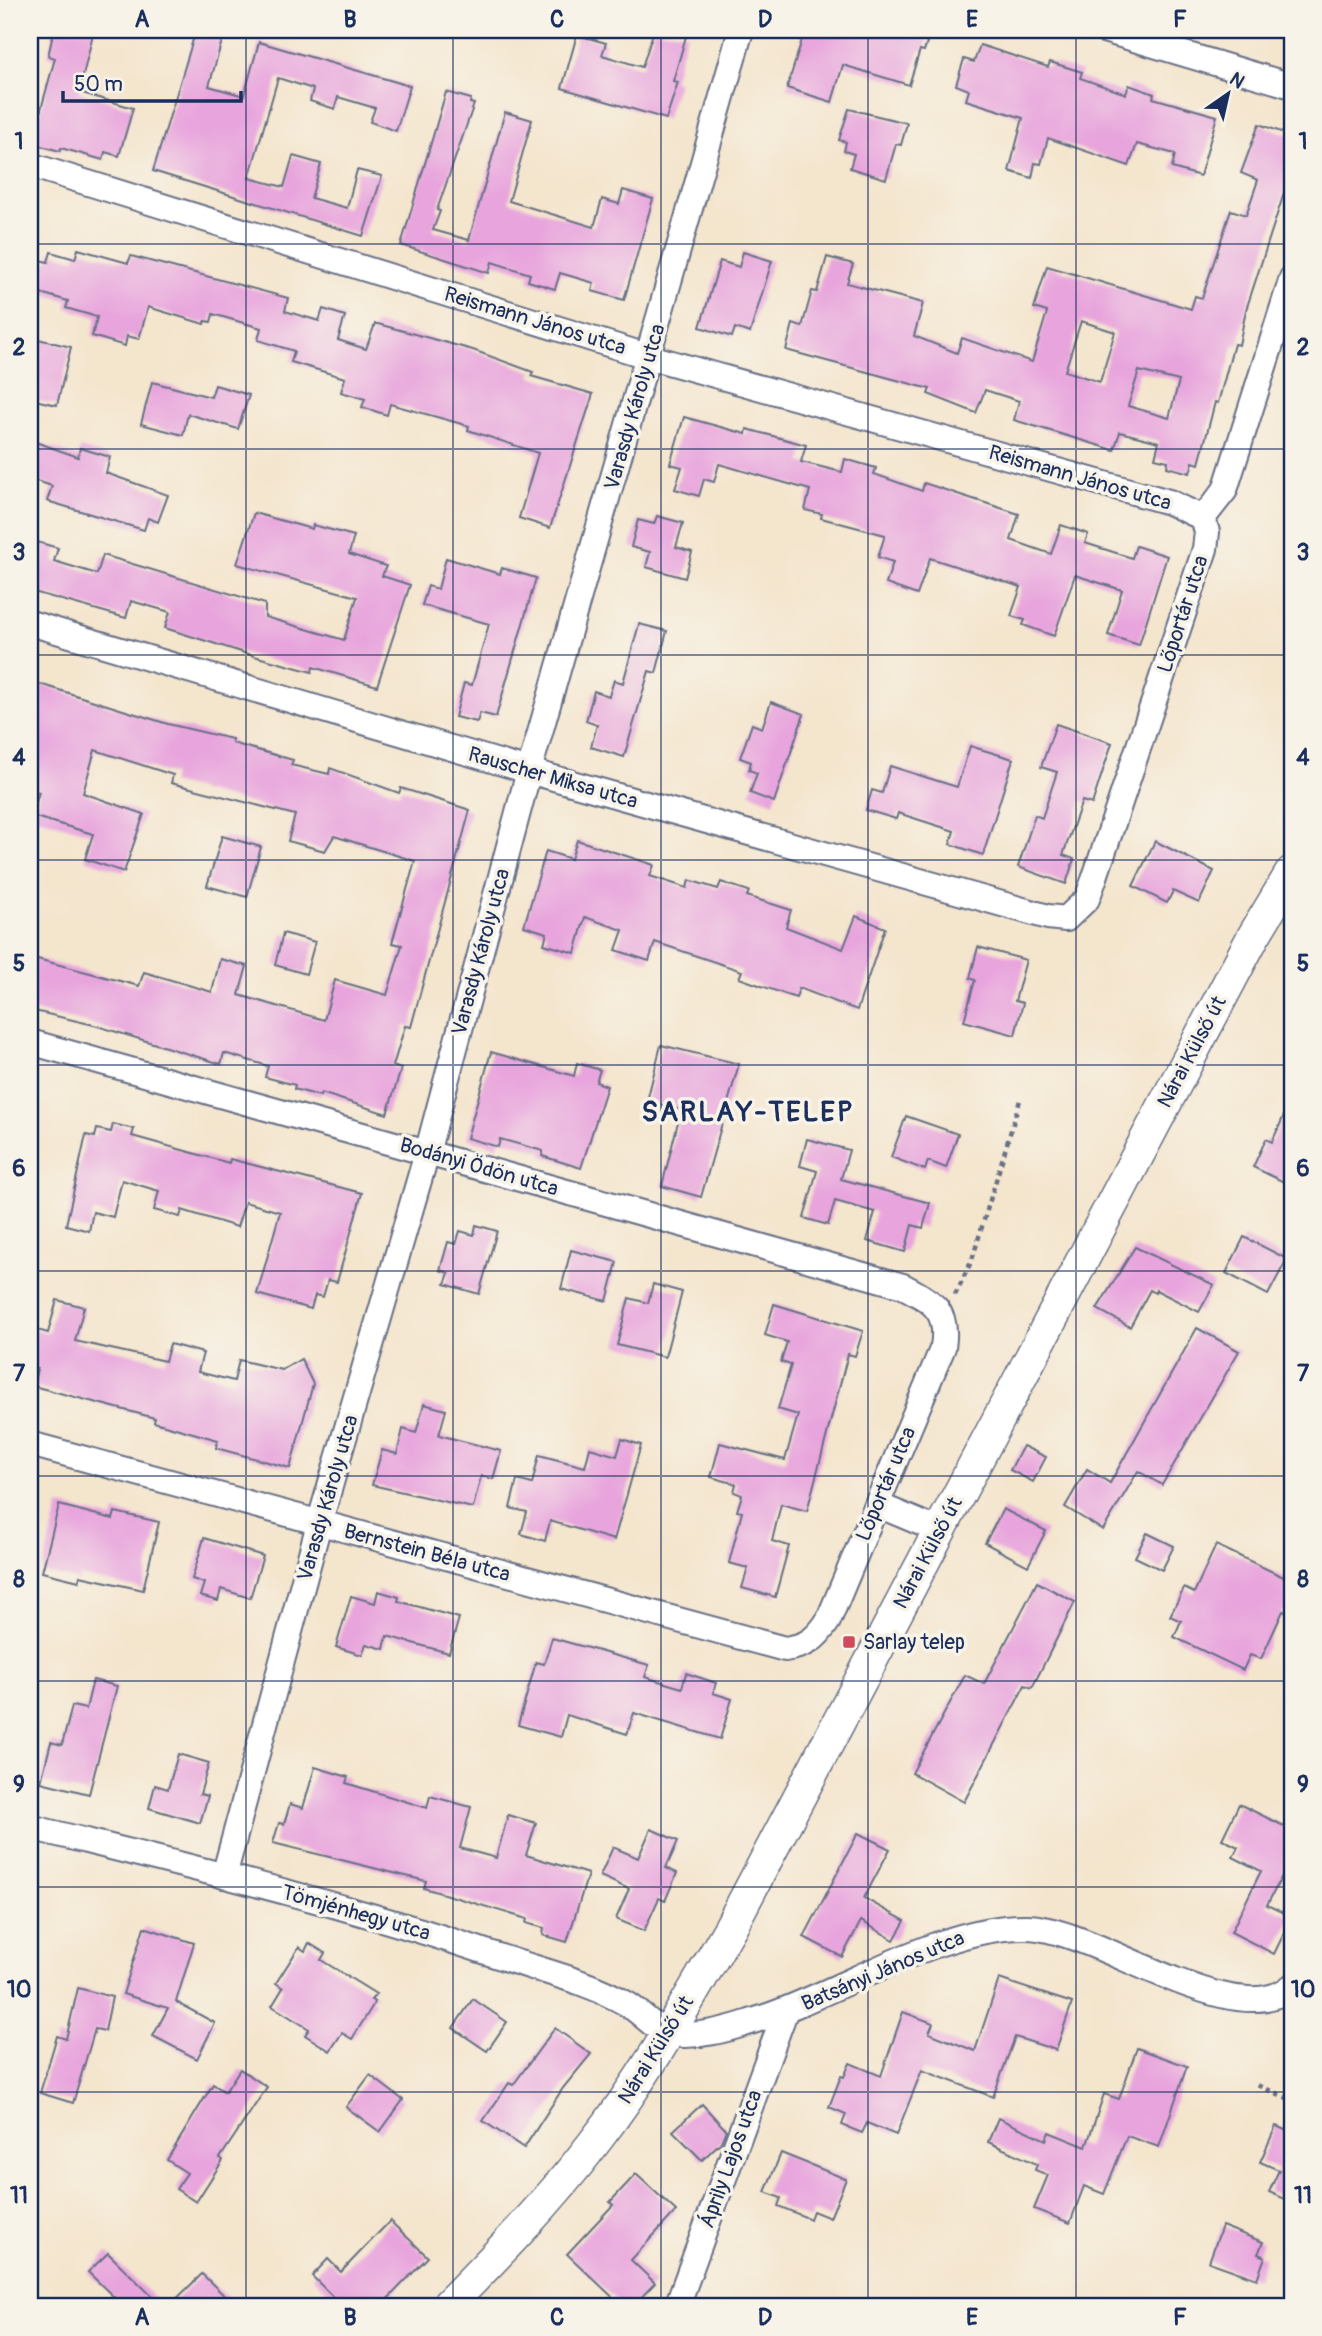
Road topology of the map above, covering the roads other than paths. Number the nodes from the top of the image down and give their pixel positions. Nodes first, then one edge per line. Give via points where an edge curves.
1 (741, 30) edge
2 (1104, 30) edge
3 (1292, 86) edge
4 (30, 165) edge
5 (1292, 278) edge
6 (650, 357) junction
7 (1203, 518) junction
8 (30, 623) edge
9 (529, 771) junction
10 (1292, 872) edge
11 (1076, 911) joint
12 (30, 1042) edge
13 (427, 1153) junction
14 (933, 1305) joint
15 (30, 1444) edge
16 (878, 1505) junction
17 (319, 1524) junction
18 (940, 1531) junction
19 (785, 1649) joint
20 (30, 1828) edge
21 (224, 1876) junction
22 (1292, 1986) edge
23 (785, 2012) junction
24 (669, 2034) junction
25 (447, 2306) edge
26 (677, 2306) edge

1 - 6 street, Varasdy Károly utca
2 - 3 street
4 - 6 street, Reismann János utca
5 - 7 street via 1224,490
6 - 7 street, Reismann János utca via 1169,502
6 - 9 street, Varasdy Károly utca
7 - 11 street, Lőportár utca via 1205,549 1094,880
8 - 9 street, Rauscher Miksa utca
9 - 11 street, Rauscher Miksa utca via 1048,917 1066,919
9 - 13 street, Varasdy Károly utca
10 - 18 street, Nárai Külső út via 1253,937
12 - 13 street, Bodányi Ödön utca
13 - 14 street, Bodányi Ödön utca via 903,1286
13 - 17 street, Varasdy Károly utca
14 - 16 street, Lőportár utca via 946,1328 943,1347
15 - 17 street, Bernstein Béla utca
16 - 18 street
16 - 19 street, Lőportár utca via 828,1621 804,1647
17 - 19 street, Bernstein Béla utca
17 - 21 street, Varasdy Károly utca
18 - 24 street, Nárai Külső út
20 - 21 street, Tömjénhegy utca
21 - 24 street, Tömjénhegy utca via 414,1928 575,1983 626,2003
22 - 23 street, Batsányi János utca via 1262,1999 1237,1998 1188,1984 1049,1929 992,1928 953,1938
23 - 24 street, Batsányi János utca via 718,2032
23 - 26 street, Áprily Lajos utca
24 - 25 street, Nárai Külső út via 635,2088 564,2181

